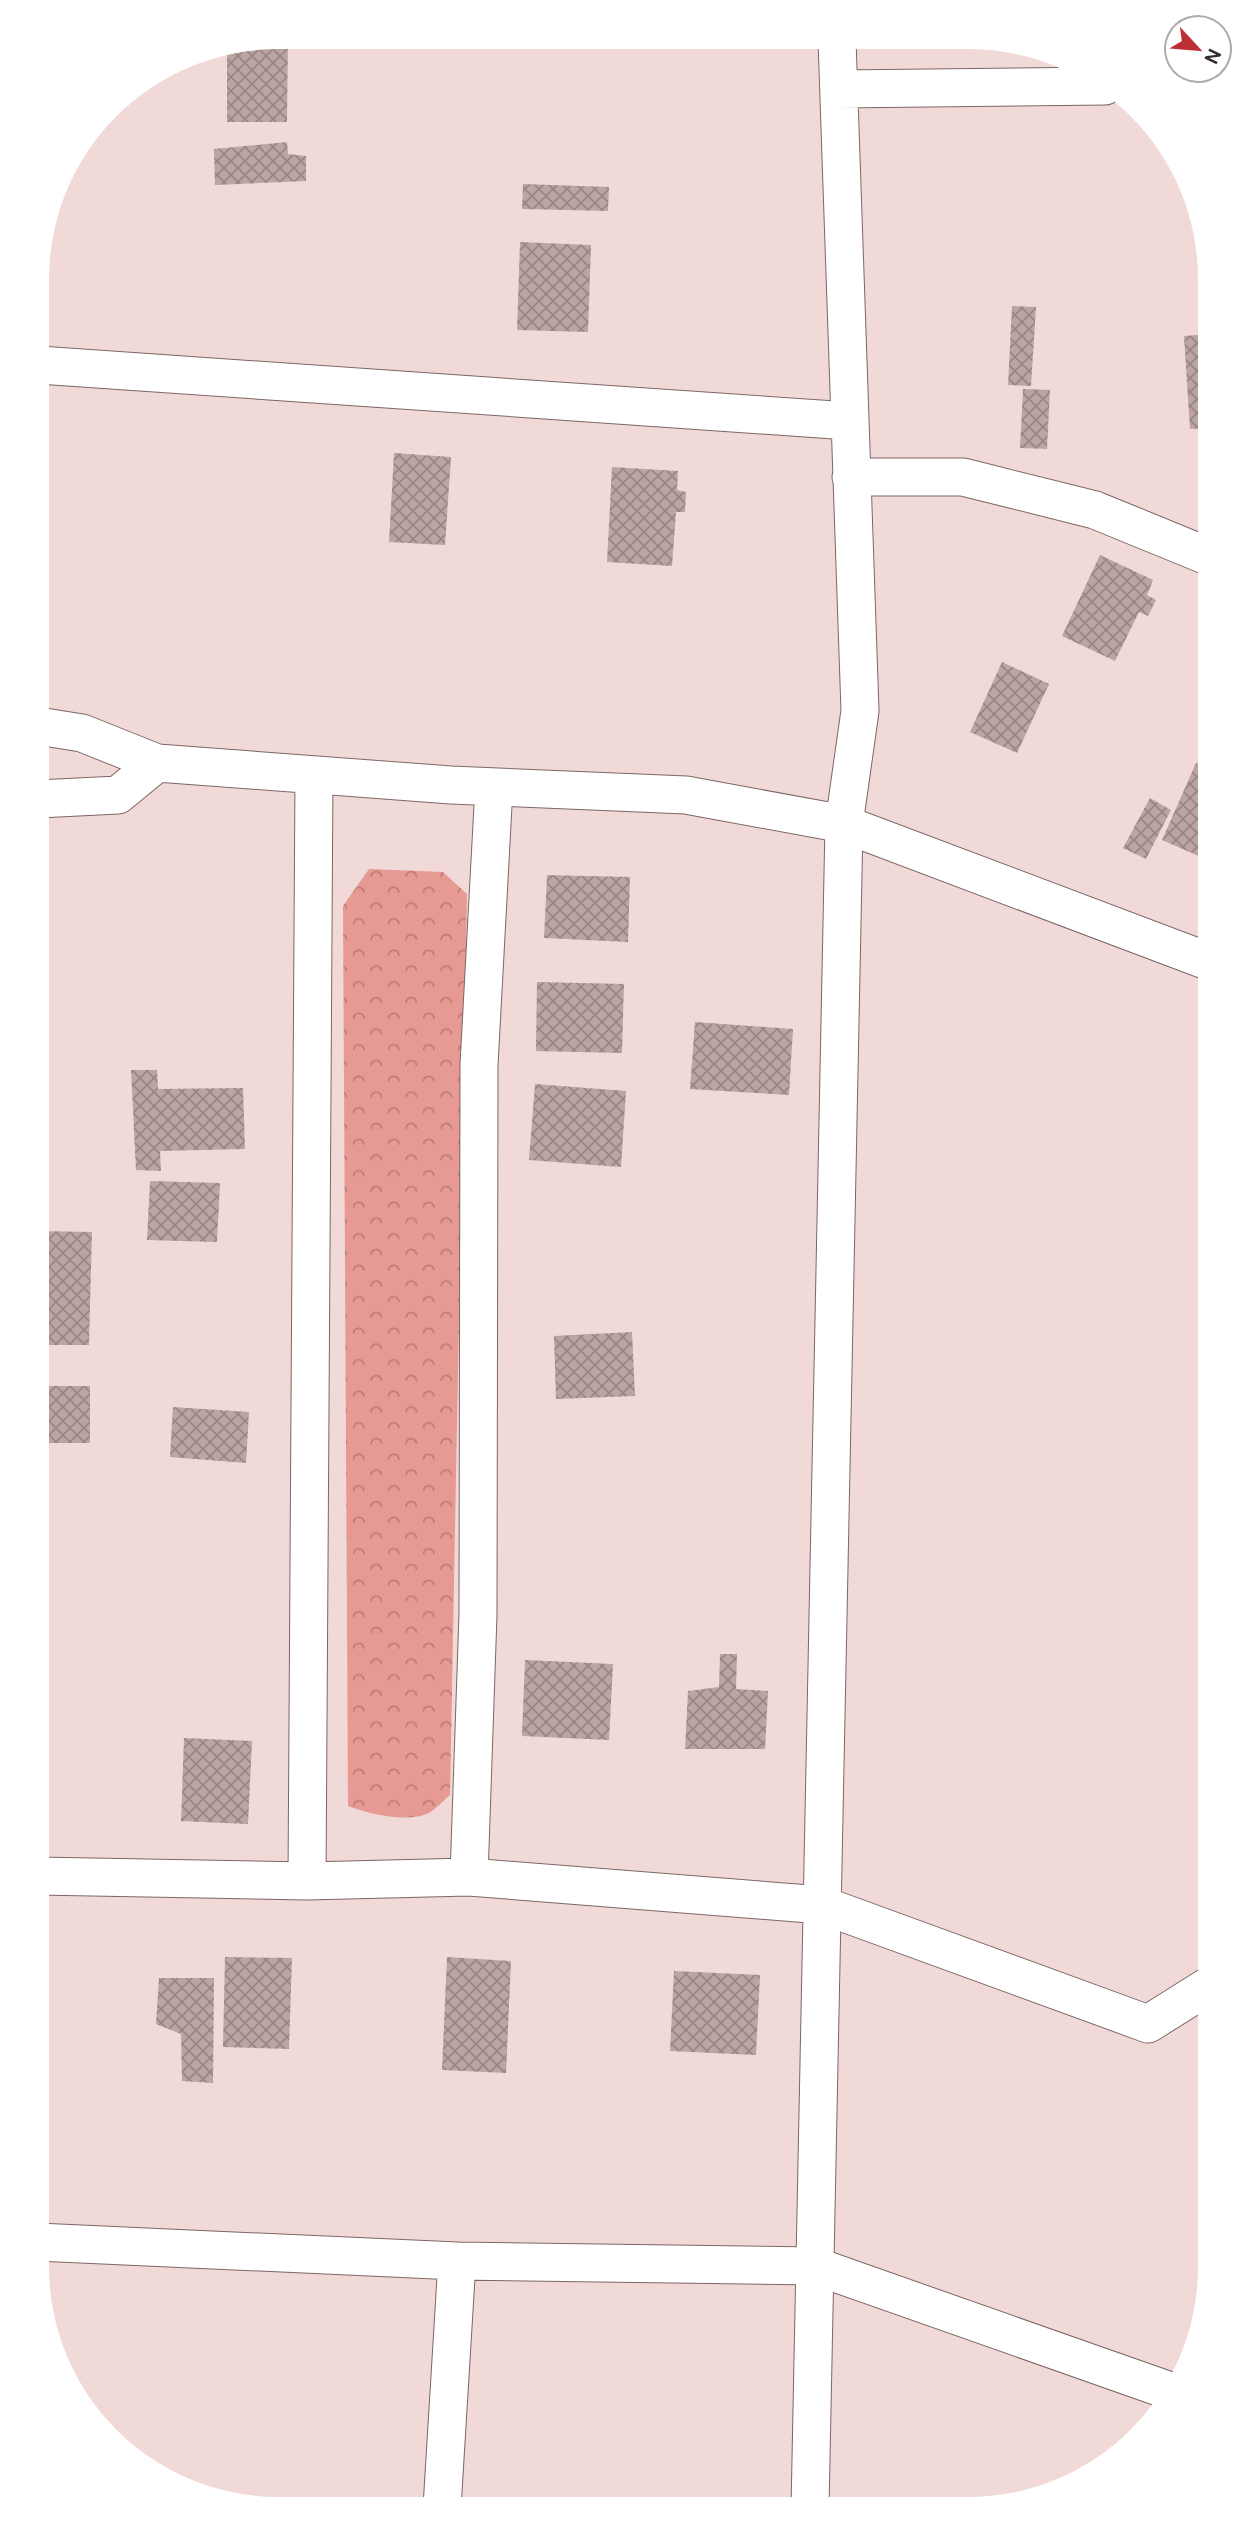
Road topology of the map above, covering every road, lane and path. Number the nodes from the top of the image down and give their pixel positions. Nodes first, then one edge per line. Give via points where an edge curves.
1 (837, 49) edge
2 (1093, 86) edge
3 (838, 89) junction
4 (49, 366) edge
5 (849, 421) junction
6 (851, 477) junction
7 (1198, 552) edge
8 (49, 728) edge
9 (158, 763) junction
10 (314, 775) junction
11 (494, 787) junction
12 (49, 798) edge
13 (844, 824) junction
14 (1198, 957) edge
15 (49, 1876) edge
16 (469, 1877) junction
17 (307, 1881) junction
18 (822, 1905) junction
19 (1198, 1993) edge
20 (49, 2243) edge
21 (457, 2261) junction
22 (816, 2266) junction
23 (1163, 2388) edge
24 (443, 2497) edge
25 (810, 2497) edge

1 - 3 street
2 - 3 street
3 - 5 street
4 - 5 street
5 - 6 street
6 - 7 street via 963,477 1095,510
6 - 13 street via 860,711
8 - 9 street via 82,733
9 - 10 street
9 - 12 street via 118,795
10 - 11 street
10 - 17 street
11 - 13 street via 686,795
11 - 16 street via 479,1065 478,1614
13 - 14 street
13 - 18 street
15 - 17 street
16 - 17 street
16 - 18 street
18 - 19 street via 1148,2024
18 - 22 street
20 - 21 street
21 - 22 street
21 - 24 street
22 - 23 street
22 - 25 street

